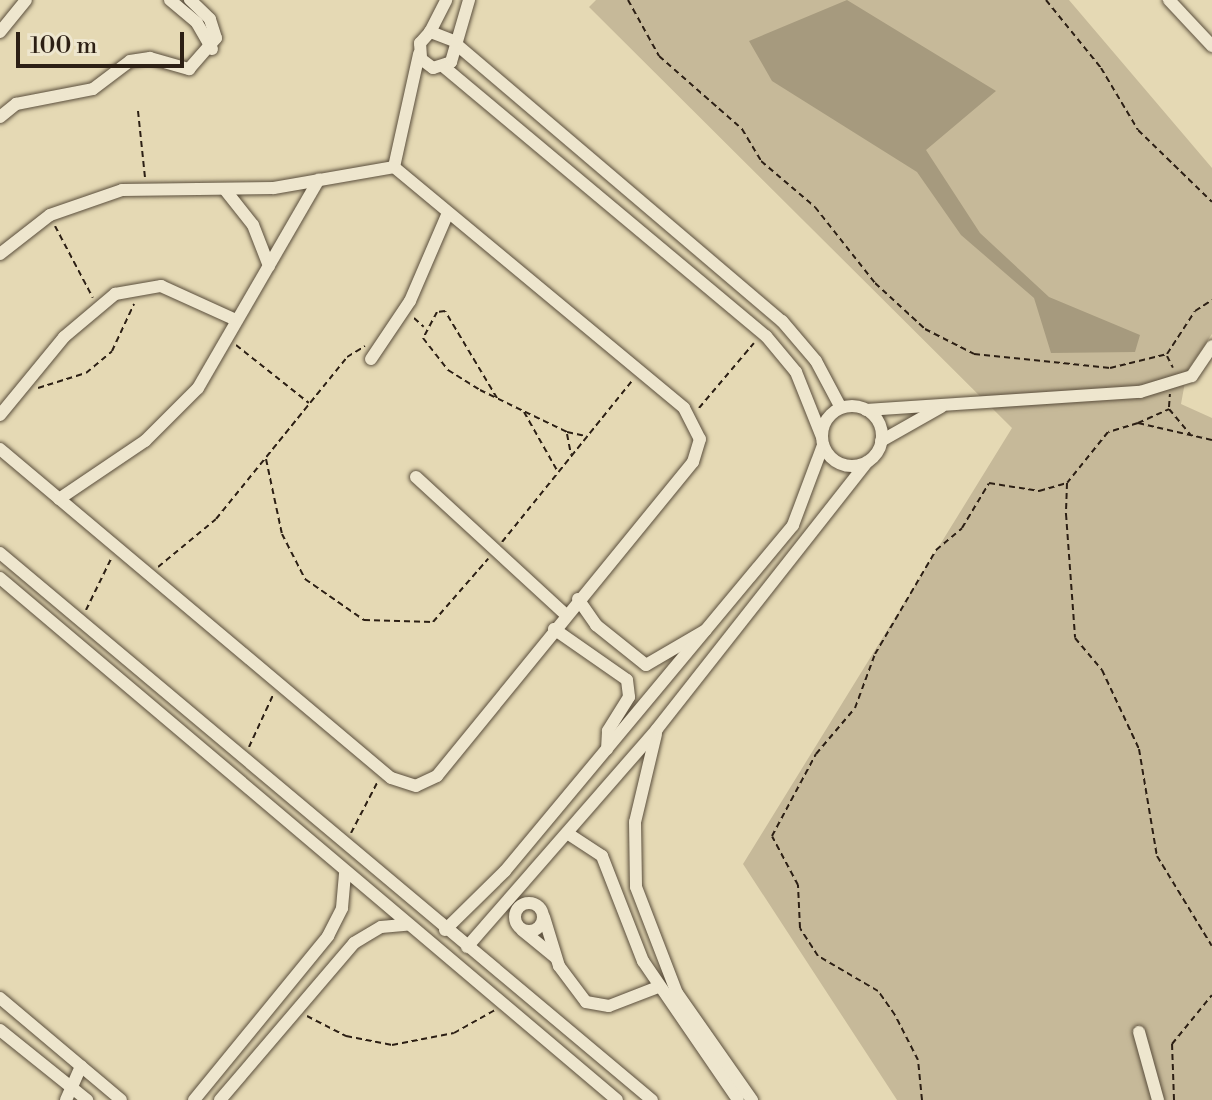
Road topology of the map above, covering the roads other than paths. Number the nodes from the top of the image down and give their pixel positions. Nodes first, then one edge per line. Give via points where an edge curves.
1 (26, 0) edge
2 (170, 0) edge
3 (190, 0) edge
4 (446, 0) edge
5 (469, 0) edge
6 (1169, 0) edge
7 (0, 32) edge
8 (430, 32) junction
9 (455, 42) junction
10 (1212, 46) edge
11 (212, 49) junction
12 (419, 54) junction
13 (444, 67) junction
14 (0, 117) edge
15 (394, 167) junction
16 (319, 179) junction
17 (226, 191) junction
18 (447, 215) junction
19 (0, 254) edge
20 (269, 266) junction
21 (236, 320) junction
22 (1212, 346) edge
23 (371, 359) dead end
24 (942, 407) junction
25 (841, 408) junction
26 (866, 410) junction
27 (0, 415) edge
28 (822, 441) junction
29 (881, 441) junction
30 (0, 449) edge
31 (867, 462) junction
32 (416, 477) dead end
33 (59, 499) junction
34 (0, 553) edge
35 (0, 578) edge
36 (578, 599) junction
37 (566, 615) junction
38 (596, 625) junction
39 (554, 629) junction
40 (706, 630) junction
41 (583, 643) junction
42 (626, 653) junction
43 (616, 668) junction
44 (147, 675) junction
45 (136, 689) junction
46 (657, 729) junction
47 (607, 749) junction
48 (567, 833) junction
49 (345, 874) junction
50 (495, 882) junction
51 (514, 892) junction
52 (478, 900) junction
53 (493, 916) junction
54 (544, 917) junction
55 (406, 925) junction
56 (445, 930) junction
57 (522, 930) junction
58 (467, 947) junction
59 (556, 958) junction
60 (661, 962) junction
61 (648, 970) junction
62 (517, 986) junction
63 (658, 987) junction
64 (0, 998) edge
65 (502, 1004) junction
66 (0, 1030) edge
67 (1139, 1032) dead end
68 (81, 1066) junction
69 (73, 1088) junction
70 (66, 1100) edge
71 (87, 1100) edge
72 (121, 1100) edge
73 (194, 1100) edge
74 (220, 1100) edge
75 (617, 1100) edge
76 (652, 1100) edge
77 (738, 1100) edge
78 (752, 1100) edge
79 (1158, 1100) edge

1 - 7 street
2 - 11 street via 197,23
3 - 11 street via 213,24
4 - 8 street
5 - 9 street
6 - 10 street
8 - 9 street
8 - 12 street
9 - 13 street
9 - 25 street via 782,321 816,361
11 - 14 street via 180,71 150,58 126,63 93,89 16,104
12 - 13 street via 428,66
12 - 15 street
13 - 28 street via 763,332 796,372
15 - 16 street
15 - 18 street
16 - 17 street
16 - 20 street
17 - 19 street via 146,186 50,215
17 - 20 street via 253,225
18 - 23 street via 405,310
18 - 36 street via 692,416 700,439 693,462
20 - 21 street
21 - 27 street via 184,291 137,287 97,306
21 - 33 street via 229,339 173,416
22 - 24 street via 1192,376 1171,386
24 - 26 street
24 - 29 street
25 - 26 street
25 - 28 street
26 - 29 street
28 - 31 street via 841,464
28 - 40 street via 793,525
29 - 31 street
30 - 33 street
31 - 46 street
32 - 37 street
33 - 39 street via 384,771 416,786 437,776
34 - 44 street
35 - 45 street
36 - 37 street
36 - 38 street
37 - 39 street
38 - 41 street
38 - 42 street
39 - 41 street
40 - 42 street via 653,664
40 - 47 street
41 - 43 street
42 - 43 street
43 - 47 street via 627,680 629,697 608,731
44 - 45 street
44 - 56 street
45 - 49 street
46 - 48 street
46 - 60 street via 633,851
47 - 50 street
48 - 51 street
48 - 61 street via 602,856
49 - 55 street
49 - 73 street via 342,908 328,936
50 - 51 street
50 - 52 street
51 - 53 street
52 - 53 street via 491,903
52 - 56 street
53 - 58 street
54 - 57 street via 537,929
54 - 57 street via 539,906 522,904 515,914
54 - 59 street
55 - 65 street
55 - 74 street via 359,938
56 - 58 street
57 - 59 street
58 - 62 street
59 - 63 street via 594,1005
60 - 61 street
60 - 78 street
61 - 63 street
62 - 65 street
62 - 76 street
63 - 77 street
64 - 68 street
65 - 75 street
66 - 69 street
67 - 79 street
68 - 69 street
68 - 72 street
69 - 70 street
69 - 71 street

